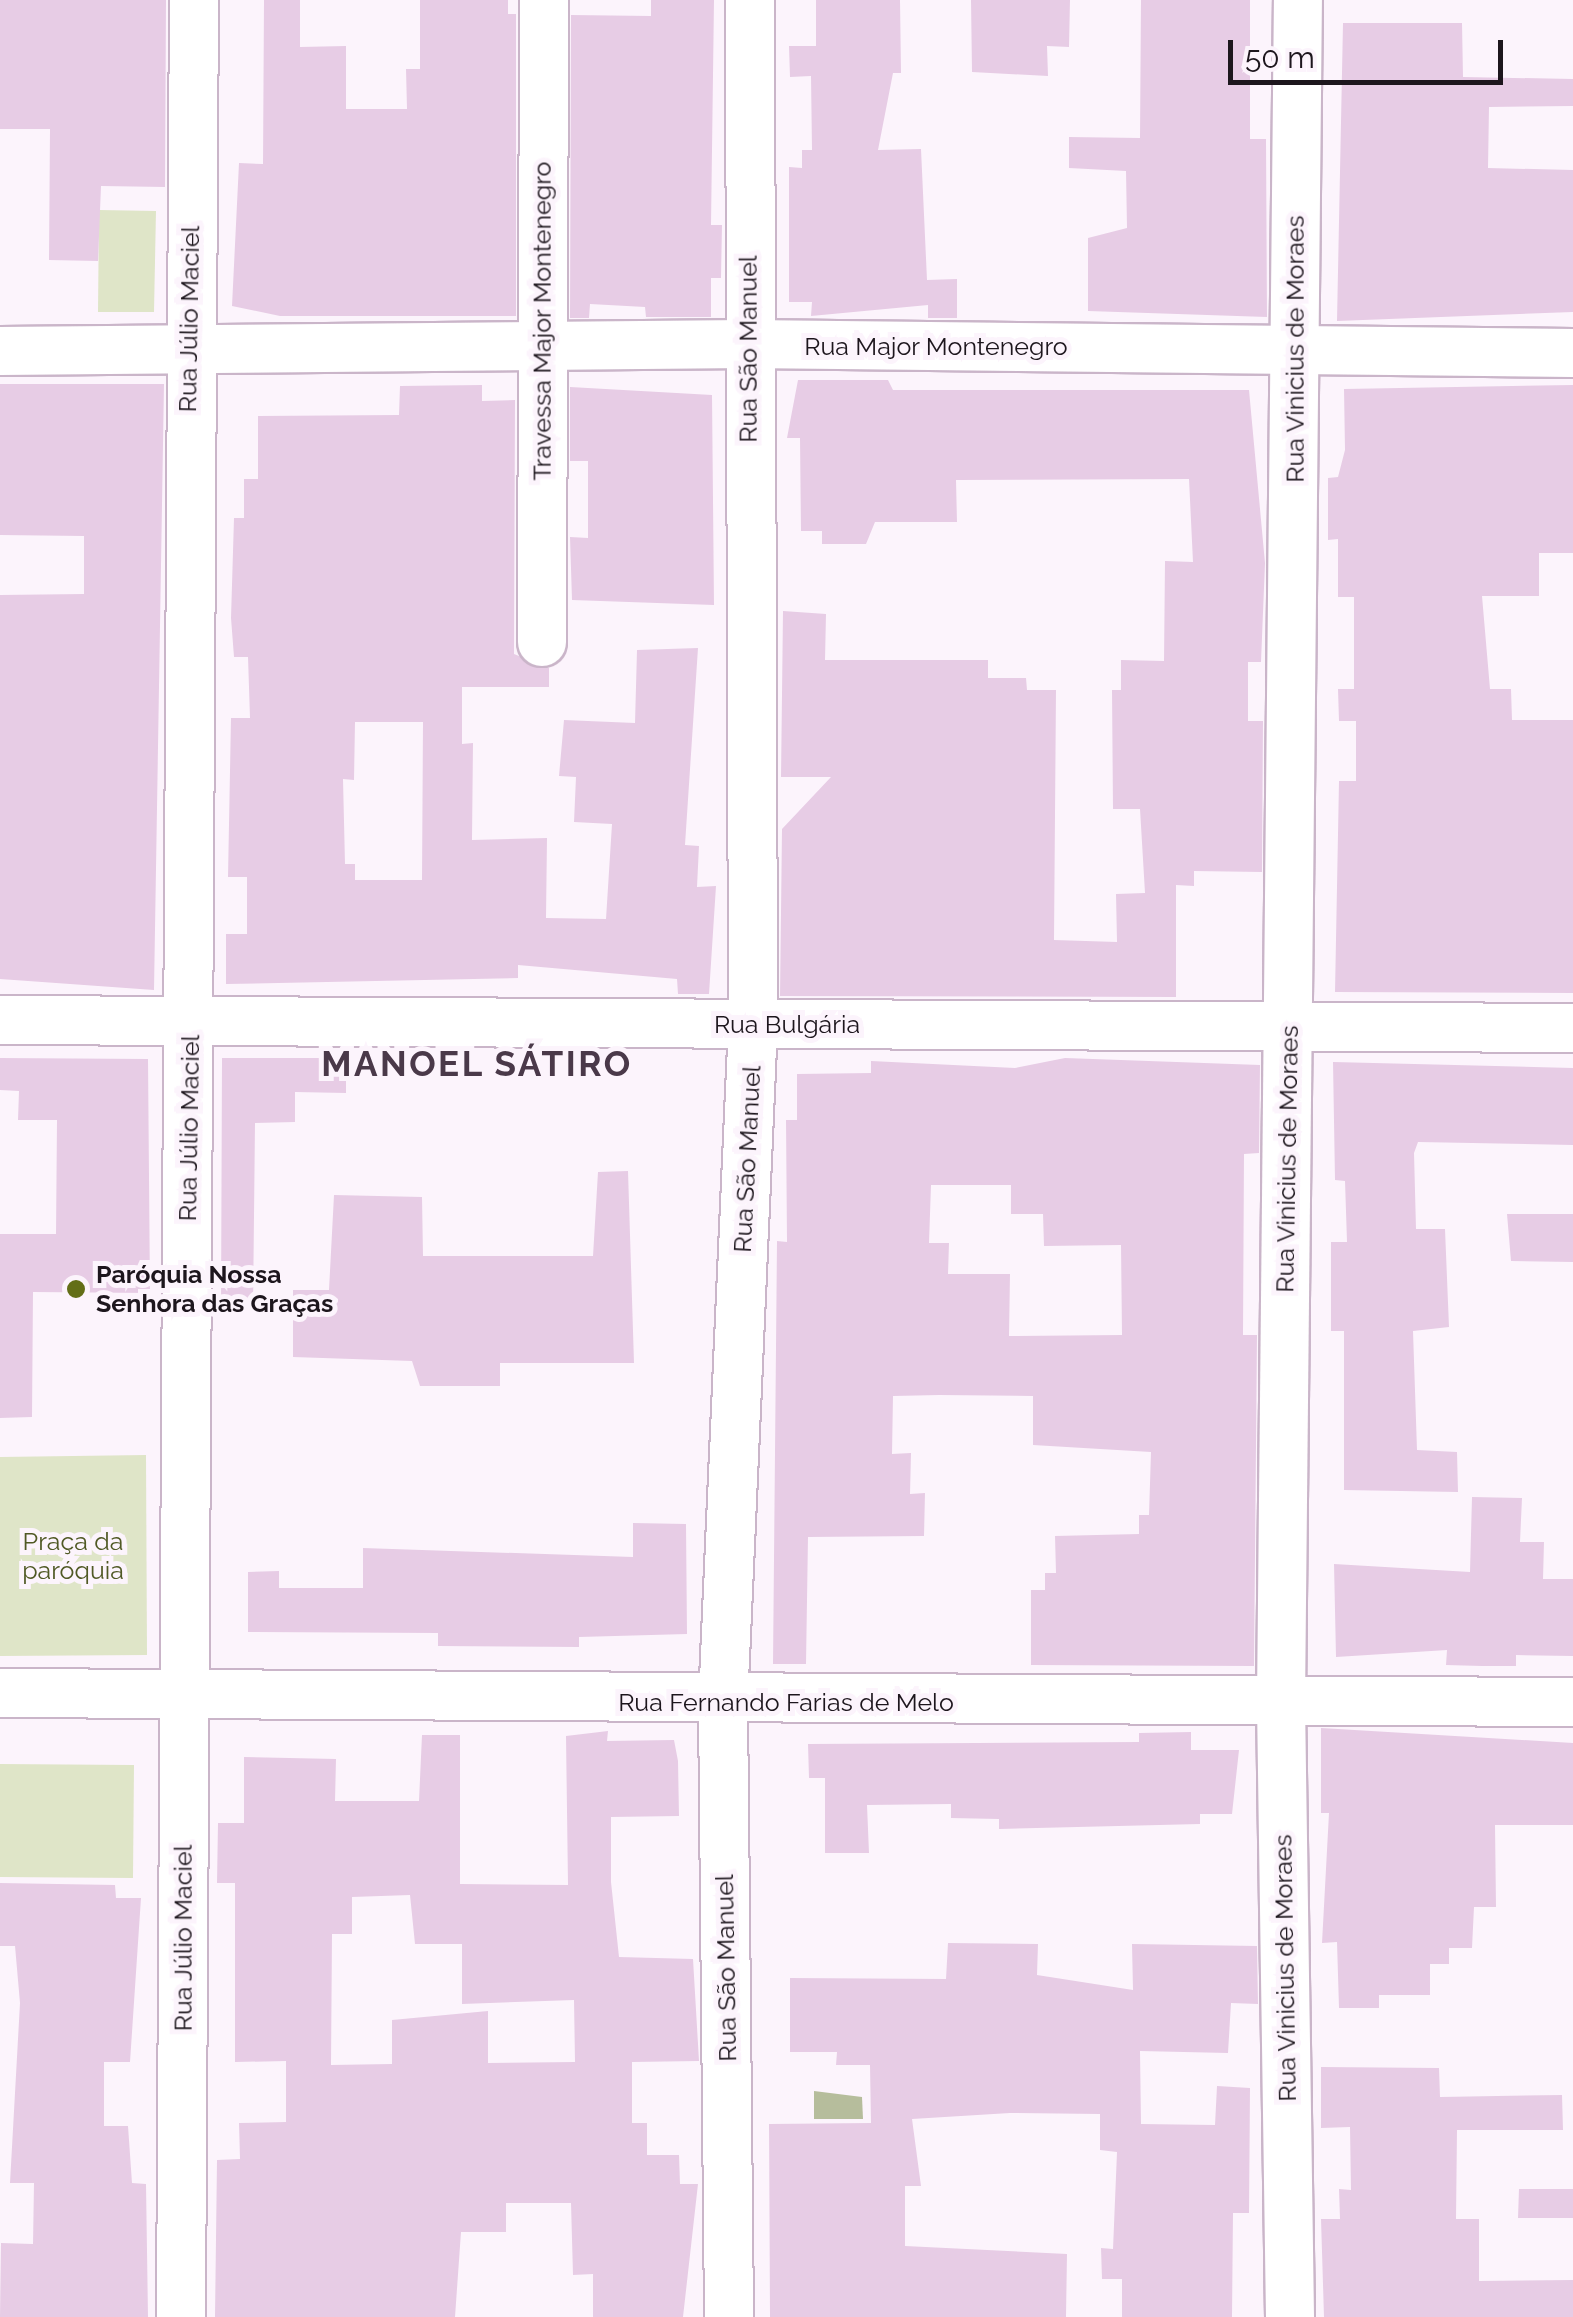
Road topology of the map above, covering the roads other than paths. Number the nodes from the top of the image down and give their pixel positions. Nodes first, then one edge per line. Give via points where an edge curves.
1 (194, 0) edge
2 (544, 0) edge
3 (750, 0) edge
4 (1298, 0) edge
5 (747, 344) junction
6 (1296, 349) junction
7 (0, 351) edge
8 (188, 352) junction
9 (541, 353) junction
10 (1573, 354) edge
11 (542, 642) dead end
12 (0, 1020) edge
13 (190, 1021) junction
14 (754, 1024) junction
15 (1288, 1027) junction
16 (1573, 1028) edge
17 (0, 1693) edge
18 (184, 1694) junction
19 (1281, 1702) junction
20 (1573, 1702) edge
21 (723, 1703) junction
22 (181, 2317) edge
23 (729, 2317) edge
24 (1290, 2317) edge

1 - 8 street, Rua Júlio Maciel
2 - 9 street, Travessa Major Montenegro
3 - 5 street, Rua São Manuel
4 - 6 street, Rua Vinicius de Moraes
5 - 6 street, Rua Major Montenegro
5 - 9 street, Rua Major Montenegro
5 - 14 street, Rua São Manuel
6 - 10 street, Rua Major Montenegro
6 - 15 street, Rua Vinicius de Moraes
7 - 8 street, Rua Major Montenegro
8 - 9 street, Rua Major Montenegro
8 - 13 street, Rua Júlio Maciel
9 - 11 street, Travessa Major Montenegro
12 - 13 street, Rua Bulgária
13 - 14 street, Rua Bulgária
13 - 18 street, Rua Júlio Maciel
14 - 15 street, Rua Bulgária
14 - 21 street, Rua São Manuel
15 - 16 street, Rua Bulgária
15 - 19 street, Rua Vinicius de Moraes
17 - 18 street, Rua Fernando Farias de Melo
18 - 21 street, Rua Fernando Farias de Melo
18 - 22 street, Rua Júlio Maciel
19 - 20 street, Rua Fernando Farias de Melo
19 - 21 street, Rua Fernando Farias de Melo
19 - 24 street, Rua Vinicius de Moraes
21 - 23 street, Rua São Manuel

